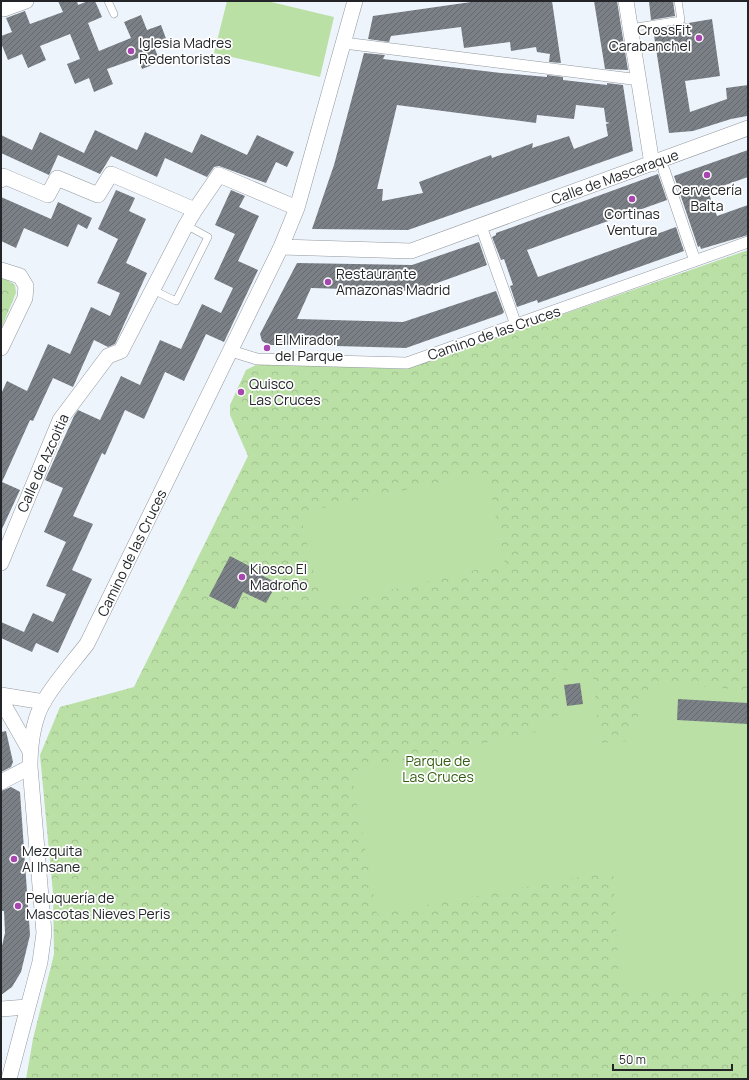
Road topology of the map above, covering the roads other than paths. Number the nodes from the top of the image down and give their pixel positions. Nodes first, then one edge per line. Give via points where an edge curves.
1 (26, 1) edge
2 (108, 1) edge
3 (354, 1) edge
4 (626, 1) edge
5 (678, 1) edge
6 (1, 3) edge
7 (114, 14) dead end
8 (630, 28) junction
9 (344, 43) junction
10 (632, 78) dead end
11 (748, 128) edge
12 (658, 167) junction
13 (1, 180) edge
14 (297, 208) junction
15 (195, 210) junction
16 (186, 225) junction
17 (481, 226) junction
18 (748, 242) edge
19 (281, 247) junction
20 (695, 261) junction
21 (1, 270) edge
22 (153, 290) junction
23 (516, 325) junction
24 (1, 348) edge
25 (231, 351) junction
26 (1, 563) edge
27 (1, 695) edge
28 (1, 700) edge
29 (44, 702) junction
30 (30, 751) junction
31 (30, 767) junction
32 (1, 782) edge
33 (27, 1007) junction
34 (1, 1009) edge
35 (9, 1079) edge

1 - 6 street via 4,9
2 - 7 lane
3 - 9 street, Camino de las Cruces
4 - 8 street
5 - 8 lane via 681,20
8 - 12 street
9 - 10 street
9 - 14 street, Camino de las Cruces
11 - 12 street, Calle de Mascaraque
12 - 17 street, Calle de Mascaraque
12 - 20 street, Calle de Mascaraque
13 - 15 street via 3,176 48,195 57,178 98,195 111,174
14 - 15 street, Calle de Azcoitia via 220,175
14 - 19 street, Camino de las Cruces
15 - 16 street, Calle de Azcoitia
16 - 22 street, Calle de Azcoitia
16 - 22 lane via 208,237 176,301
17 - 19 street, Calle de Mascaraque via 411,251
17 - 23 street
18 - 20 street, Camino de las Cruces
19 - 25 street, Camino de las Cruces
20 - 23 street, Camino de las Cruces
21 - 24 street via 20,276 26,286 25,298
22 - 26 street, Calle de Azcoitia via 121,351 108,356 60,420
23 - 25 street, Camino de las Cruces via 407,363 257,359
25 - 29 street, Camino de las Cruces via 88,644
27 - 29 street
28 - 30 street
29 - 30 street, Camino de las Cruces via 34,728
30 - 31 street, Camino de las Cruces
31 - 32 street
31 - 33 street, Camino de las Cruces via 44,933 40,962
33 - 34 street
33 - 35 street, Camino de las Cruces

